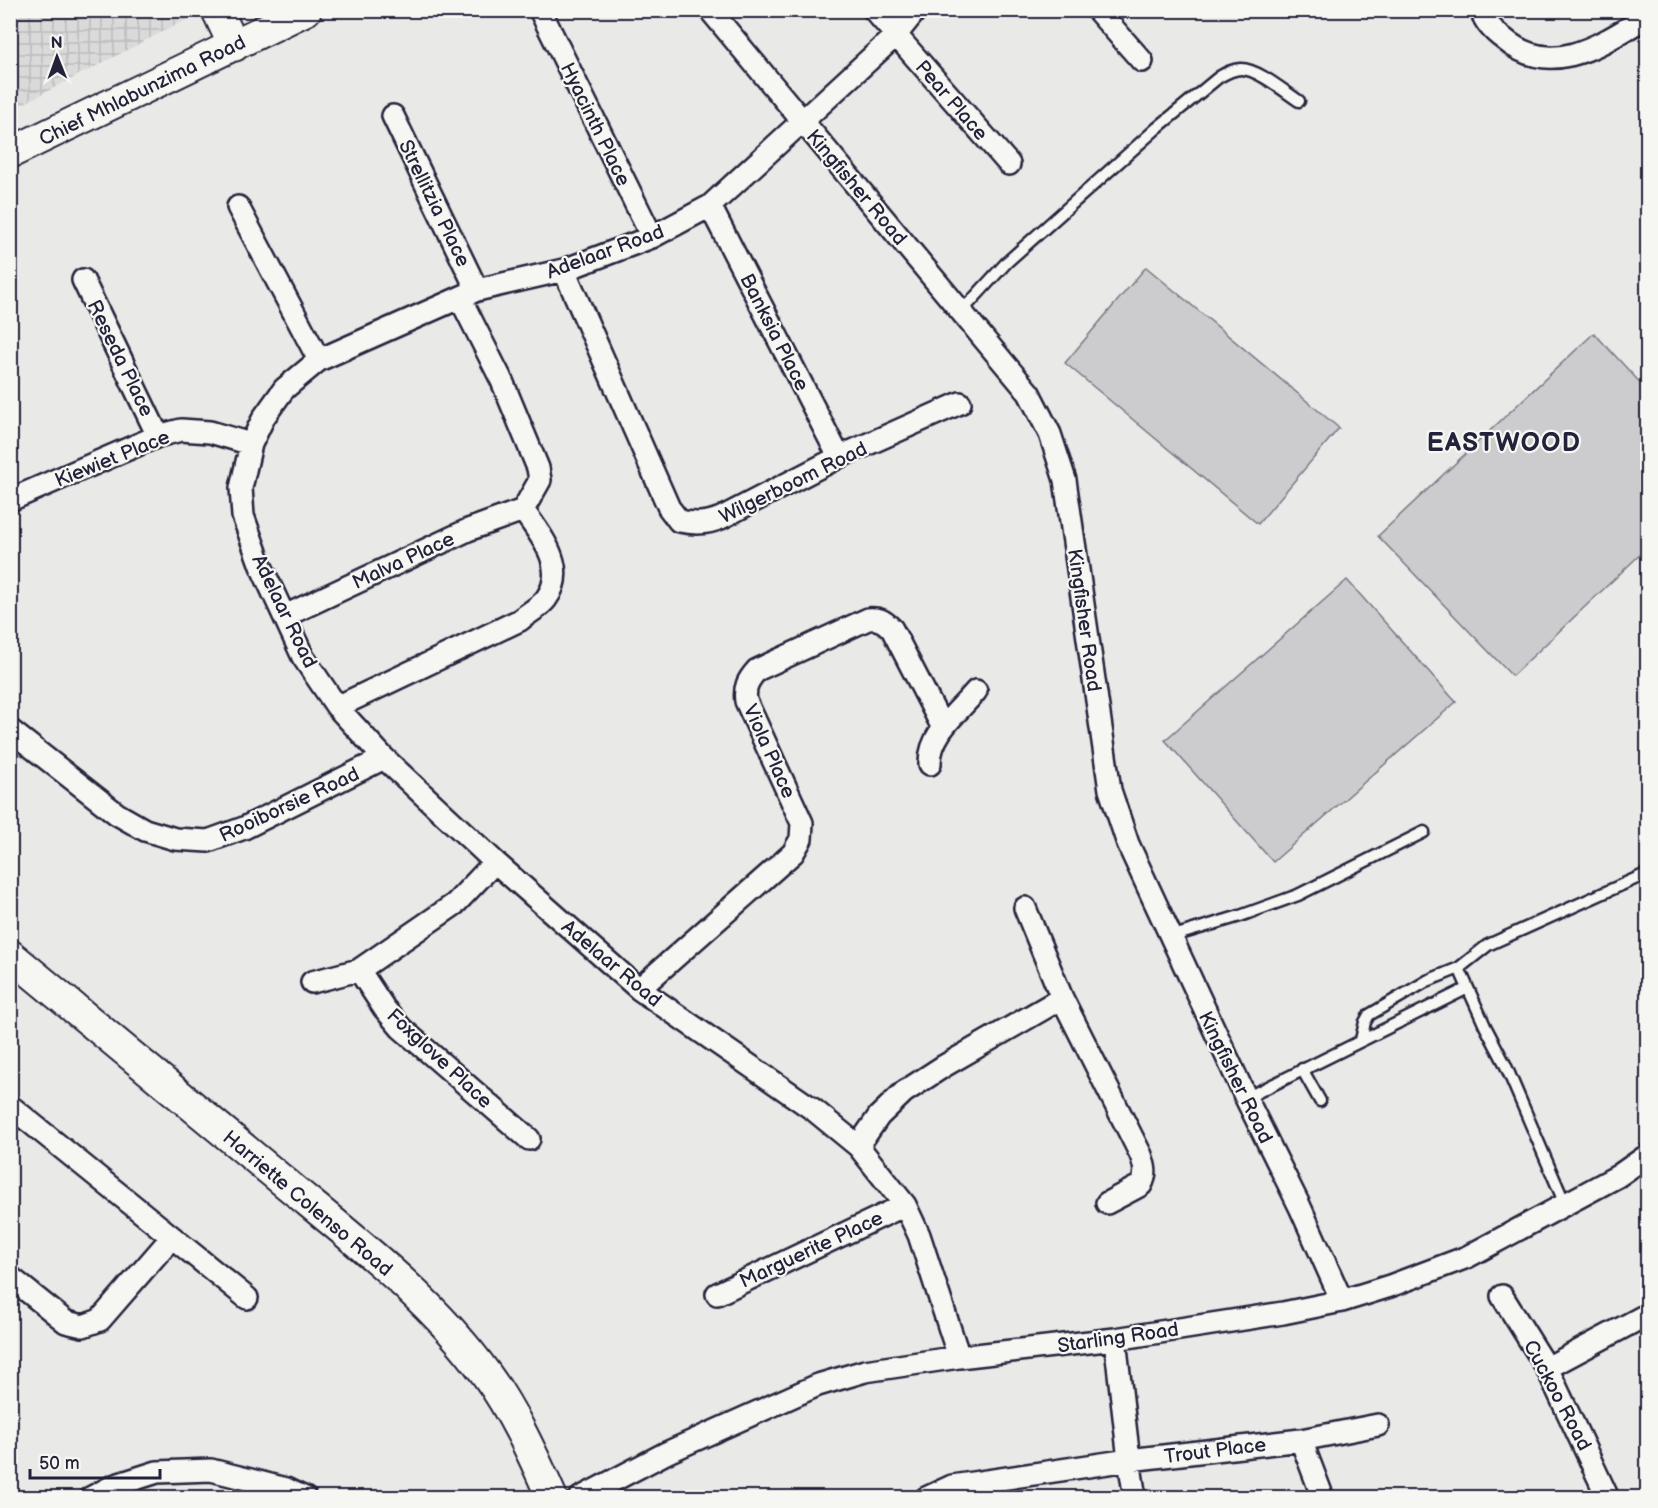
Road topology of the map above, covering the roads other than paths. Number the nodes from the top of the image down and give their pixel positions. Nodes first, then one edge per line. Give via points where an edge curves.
1 (217, 10) edge
2 (306, 10) edge
3 (540, 10) edge
4 (710, 10) edge
5 (874, 10) edge
6 (916, 10) edge
7 (1097, 10) edge
8 (1481, 10) edge
9 (1647, 16) edge
10 (896, 35) junction
11 (234, 46) junction
12 (1142, 61) dead end
13 (1299, 101) dead end
14 (393, 116) dead end
15 (801, 121) junction
16 (10, 153) edge
17 (1009, 164) dead end
18 (710, 206) junction
19 (237, 207) dead end
20 (652, 237) junction
21 (564, 270) junction
22 (83, 280) dead end
23 (469, 294) junction
24 (962, 311) junction
25 (319, 360) junction
26 (960, 403) dead end
27 (158, 436) junction
28 (250, 444) junction
29 (839, 458) junction
30 (12, 496) edge
31 (523, 510) junction
32 (285, 616) junction
33 (976, 691) dead end
34 (337, 707) junction
35 (943, 728) junction
36 (10, 730) edge
37 (384, 758) junction
38 (930, 764) dead end
39 (1424, 832) dead end
40 (495, 862) junction
41 (1647, 873) edge
42 (1025, 908) dead end
43 (1170, 937) junction
44 (10, 955) edge
45 (1459, 968) junction
46 (359, 970) junction
47 (312, 982) dead end
48 (1468, 988) junction
49 (639, 989) junction
50 (1062, 998) junction
51 (1361, 1040) junction
52 (1302, 1069) junction
53 (1246, 1098) junction
54 (1320, 1101) dead end
55 (10, 1106) edge
56 (529, 1139) dead end
57 (858, 1146) junction
58 (1647, 1155) edge
59 (1107, 1203) dead end
60 (1565, 1204) junction
61 (905, 1205) junction
62 (172, 1237) junction
63 (10, 1277) edge
64 (717, 1294) dead end
65 (1502, 1296) dead end
66 (247, 1298) dead end
67 (1342, 1301) junction
68 (1647, 1314) edge
69 (1115, 1338) junction
70 (959, 1357) junction
71 (1547, 1368) junction
72 (1378, 1425) dead end
73 (1300, 1440) junction
74 (1129, 1460) junction
75 (90, 1497) edge
76 (305, 1497) edge
77 (552, 1497) edge
78 (580, 1497) edge
79 (926, 1497) edge
80 (1135, 1497) edge
81 (1323, 1497) edge
82 (1608, 1497) edge

1 - 11 street
2 - 11 street, Chief Mhlabunzima Road
3 - 20 street, Hyacinth Place
4 - 15 street, Kingfisher Road
5 - 10 street, Pear Place
6 - 10 street, Adelaar Road
7 - 12 street
8 - 9 street via 1493,30 1510,45 1544,58 1571,55 1600,45
10 - 15 street, Adelaar Road
10 - 17 street, Pear Place
11 - 16 street, Chief Mhlabunzima Road
13 - 24 lane via 1242,68 1219,77 1016,254
14 - 23 street, Strellitzia Place
15 - 18 street, Adelaar Road
15 - 24 street, Kingfisher Road
18 - 20 street, Adelaar Road
18 - 29 street, Banksia Place
19 - 25 street
20 - 21 street, Adelaar Road
21 - 23 street, Adelaar Road
21 - 29 street, Wilgerboom Road via 669,508 679,522 708,523 721,518
22 - 27 street, Reseda Place
23 - 25 street, Adelaar Road
23 - 31 street, Strellitzia Place via 540,475
24 - 43 street, Kingfisher Road via 1029,393 1050,434 1065,480 1110,790 1128,844
25 - 28 street, Adelaar Road via 284,389
26 - 29 street, Wilgerboom Road
27 - 28 street, Kiewiet Place via 181,430 210,432
27 - 30 street, Kiewiet Place
28 - 32 street, Adelaar Road via 241,488 243,516
31 - 32 street, Malva Place via 468,530
31 - 34 street via 555,564 553,586 546,599 520,620
32 - 34 street, Adelaar Road via 303,657
33 - 35 street
34 - 37 street, Adelaar Road
35 - 38 street via 931,748
35 - 49 street, Viola Place via 892,629 877,619 868,619 757,670 745,690 746,701 802,823 801,839 793,853
36 - 37 street, Rooiborsie Road via 117,814 145,830 175,839 208,841 244,828
37 - 40 street, Adelaar Road
39 - 43 lane via 1298,895
40 - 46 street via 455,904
40 - 49 street, Adelaar Road
41 - 45 lane via 1488,945
42 - 50 street
43 - 53 street, Kingfisher Road
44 - 77 street, Harriette Colenso Road via 356,1241 418,1299 487,1375 531,1450
45 - 48 lane
45 - 51 lane via 1427,981 1370,1015
46 - 47 street
46 - 56 street, Foxglove Place via 401,1028
48 - 51 lane
48 - 60 lane
49 - 57 street, Adelaar Road via 814,1110
50 - 57 street via 904,1092 879,1116
50 - 59 street via 1145,1168 1141,1185
51 - 52 lane
52 - 53 lane
52 - 54 lane
53 - 67 street, Kingfisher Road
55 - 62 street
57 - 61 street, Adelaar Road
58 - 60 street, Starling Road via 1618,1176
60 - 67 street, Starling Road via 1467,1257
61 - 64 street, Marguerite Place
61 - 70 street, Adelaar Road via 920,1235
62 - 63 street via 100,1320 82,1326 66,1322
62 - 66 street
65 - 71 street, Cuckoo Road
67 - 69 street, Starling Road
68 - 71 street
69 - 70 street, Starling Road
69 - 74 street
70 - 78 street, Starling Road via 865,1371 818,1385 666,1453
71 - 82 street, Cuckoo Road
72 - 73 street, Trout Place
73 - 74 street, Trout Place
73 - 81 street
74 - 79 street, Trout Place via 952,1486
74 - 80 street
75 - 76 street via 157,1472 211,1470 286,1488

